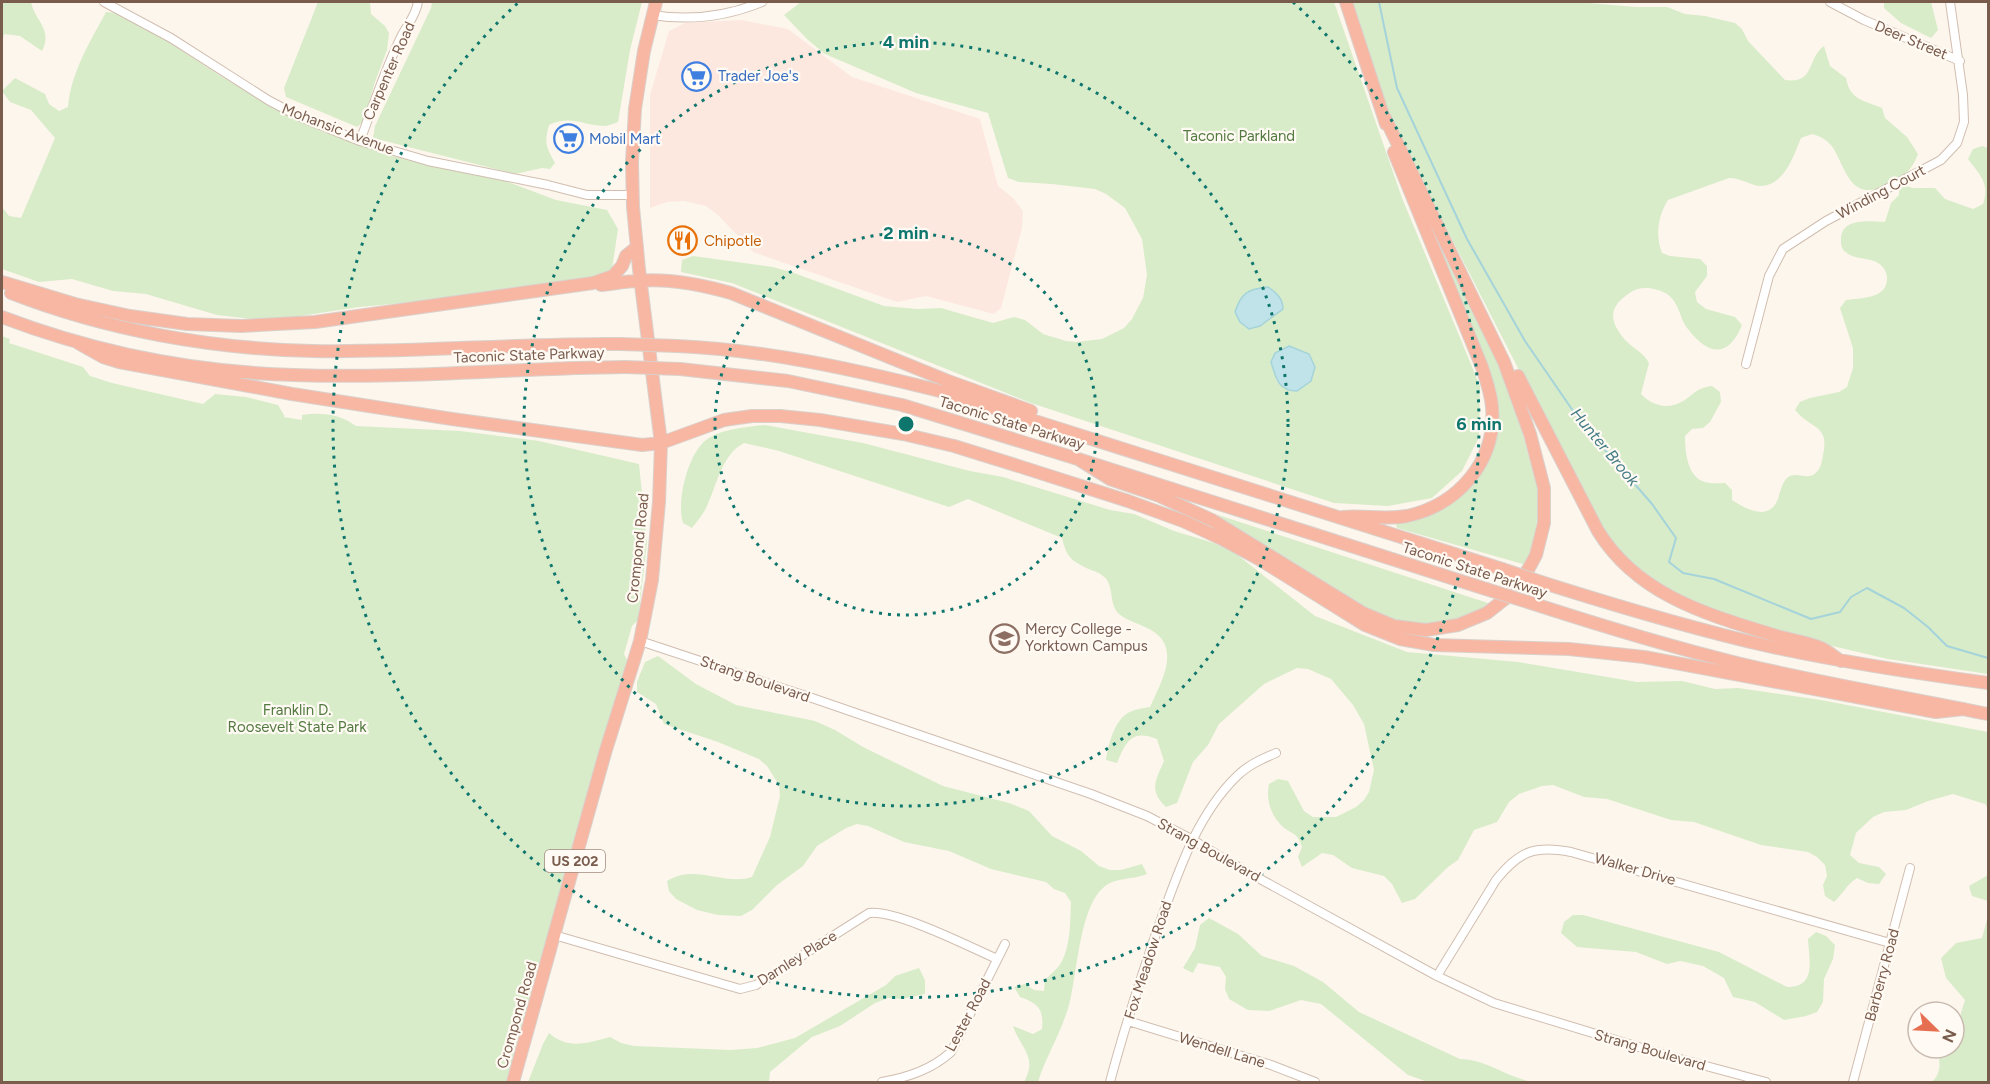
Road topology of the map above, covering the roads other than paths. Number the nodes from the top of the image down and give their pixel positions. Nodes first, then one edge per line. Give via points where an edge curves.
1 (104, 2) edge
2 (418, 2) edge
3 (656, 2) edge
4 (762, 2) edge
5 (1347, 2) edge
6 (1830, 2) edge
7 (1950, 2) edge
8 (652, 15) junction
9 (1960, 61) junction
10 (1385, 118) junction
11 (360, 141) junction
12 (633, 195) junction
13 (637, 247) junction
14 (640, 280) junction
15 (2, 282) edge
16 (563, 288) junction
17 (2, 289) edge
18 (1470, 289) junction
19 (2, 317) edge
20 (78, 343) junction
21 (1746, 364) dead end
22 (1053, 427) junction
23 (661, 443) junction
24 (1078, 459) junction
25 (1335, 517) junction
26 (640, 641) junction
27 (1841, 661) junction
28 (1989, 683) edge
29 (1964, 709) junction
30 (1989, 714) edge
31 (1276, 753) dead end
32 (1193, 840) junction
33 (1910, 868) dead end
34 (554, 935) junction
35 (1890, 943) junction
36 (1005, 944) dead end
37 (997, 959) junction
38 (1437, 976) junction
39 (1128, 1021) junction
40 (513, 1083) edge
41 (882, 1083) edge
42 (1110, 1083) edge
43 (1315, 1083) edge
44 (1767, 1083) edge
45 (1853, 1083) edge

1 - 11 street, Mohansic Avenue via 171,38 268,100
2 - 11 street, Carpenter Road
3 - 8 highway, Crompond Road / US 202
4 - 8 street via 705,16
5 - 10 highway
6 - 9 street, Deer Street
7 - 9 street, Winding Court
8 - 12 highway, Crompond Road / US 202 via 635,109
9 - 21 street, Winding Court via 1964,122 1957,143 1941,160 1826,221 1783,249 1769,276
10 - 18 highway
10 - 25 highway via 1411,197 1486,378 1492,426 1480,465 1466,485 1446,499 1402,516
11 - 12 street, Mohansic Avenue via 428,161 587,195
12 - 13 highway, Crompond Road / US 202
13 - 14 highway, Crompond Road / US 202
13 - 16 highway via 609,278
14 - 16 highway
14 - 22 highway via 693,285 740,296 1042,415
14 - 23 highway, Crompond Road / US 202
15 - 16 highway via 122,315 234,326 315,322
17 - 22 highway, Taconic State Parkway, bridge via 122,326 188,340 255,348 341,351 621,344 770,355 940,391
18 - 24 highway via 1525,416 1545,507 1541,540 1526,575 1499,603 1473,620 1426,630 1381,622 1212,520 1110,479
18 - 27 highway via 1593,523 1624,565 1650,586 1680,602 1821,648
19 - 20 highway, Taconic State Parkway
20 - 23 highway via 119,362 237,385 642,445
20 - 24 highway, Taconic State Parkway, bridge via 188,365 294,375 625,367 769,379 874,398
22 - 25 highway, Taconic State Parkway
23 - 26 highway, Crompond Road / US 202 via 655,554
23 - 29 highway via 715,422 752,416 820,420 903,434 992,458 1183,521 1259,559 1365,625 1400,639 1434,645 1558,648 1634,655 1936,712
24 - 29 highway, Taconic State Parkway, bridge via 1633,635 1736,663
25 - 27 highway, Taconic State Parkway, bridge via 1683,625
26 - 32 street, Strang Boulevard via 1091,794
26 - 34 highway, Crompond Road / US 202
27 - 28 highway, Taconic State Parkway
29 - 30 highway, Taconic State Parkway
31 - 32 street, Fox Meadow Road via 1236,777
32 - 38 street, Strang Boulevard
32 - 39 street, Fox Meadow Road
33 - 35 street, Barberry Road
34 - 37 street, Darnley Place via 740,989 756,986 869,913 904,919
34 - 40 highway, Crompond Road / US 202
35 - 38 street, Walker Drive via 1571,852 1533,850 1507,866 1496,880
35 - 45 street, Barberry Road
36 - 37 street, Lester Road
37 - 41 street, Lester Road via 951,1052 925,1070
38 - 44 street, Strang Boulevard via 1516,1010
39 - 42 street, Fox Meadow Road
39 - 43 street, Wendell Lane via 1271,1065

